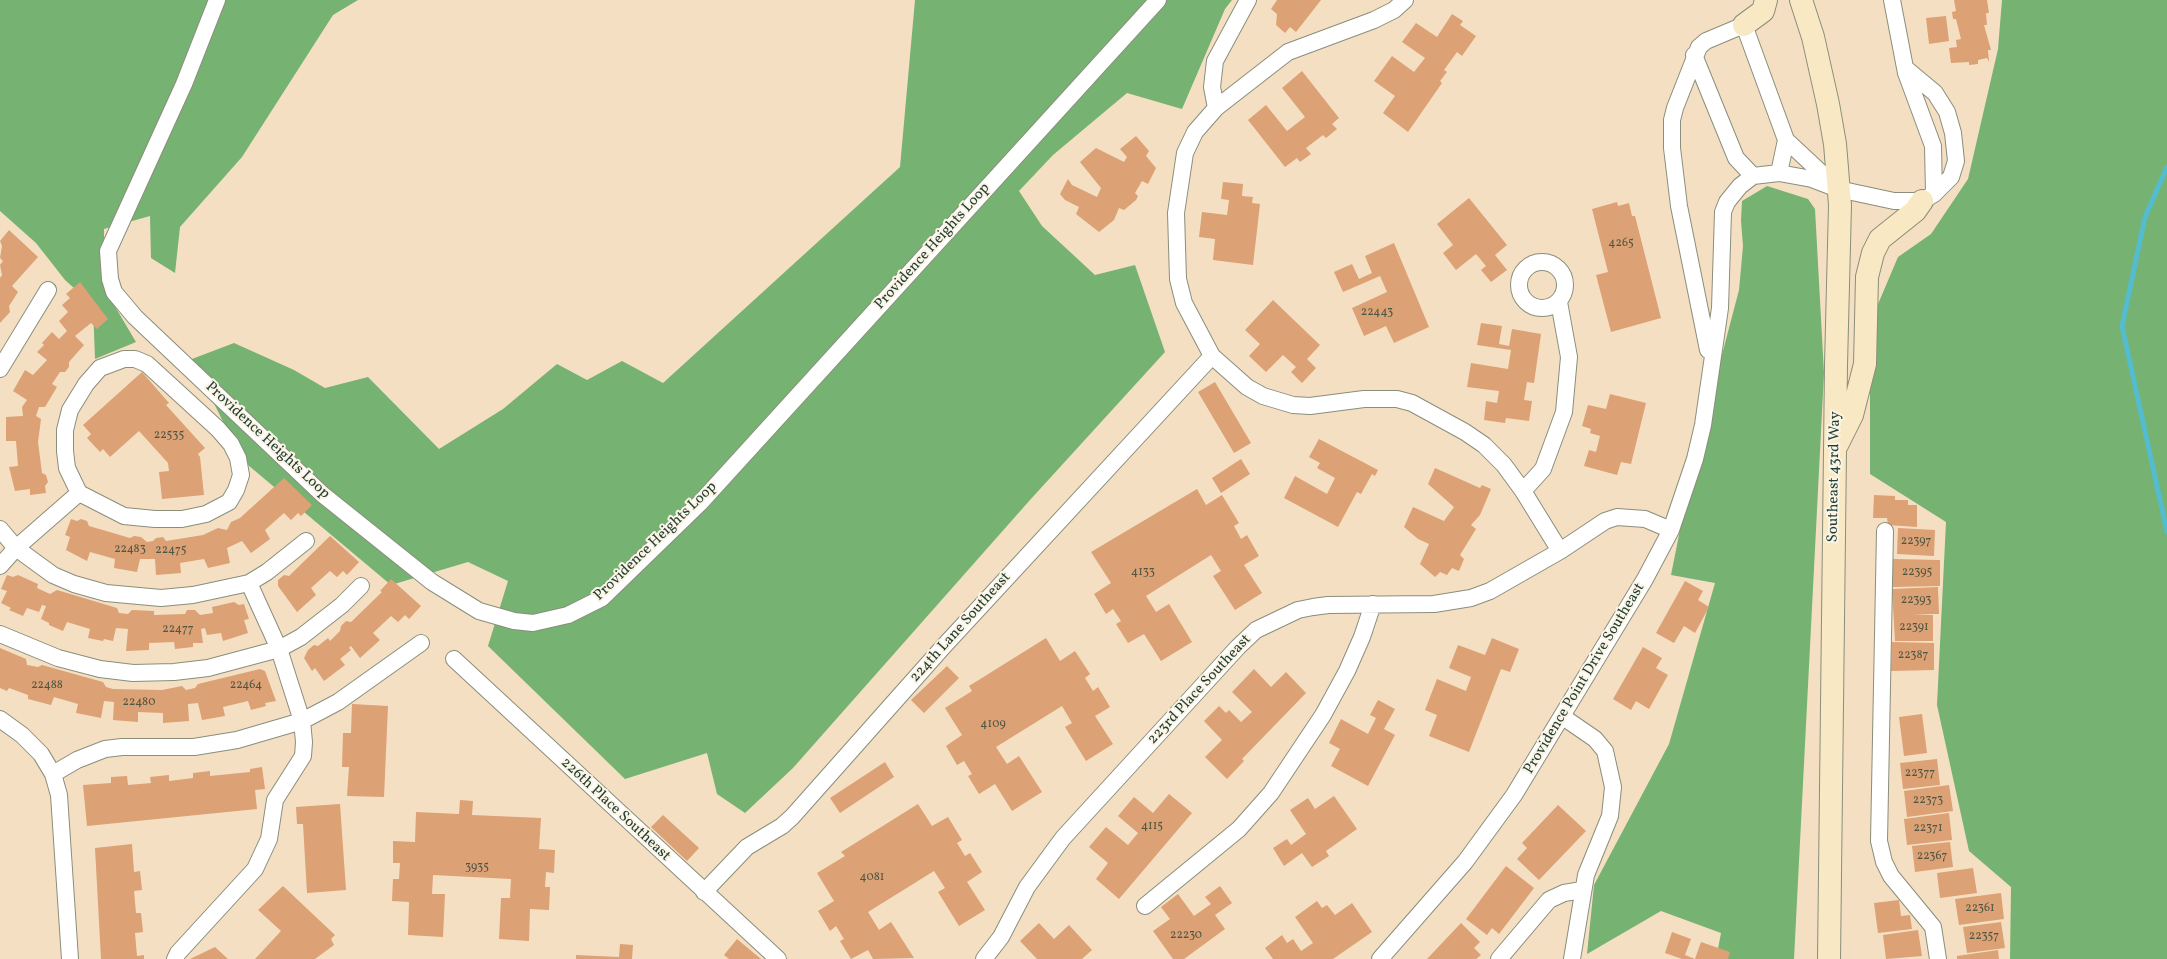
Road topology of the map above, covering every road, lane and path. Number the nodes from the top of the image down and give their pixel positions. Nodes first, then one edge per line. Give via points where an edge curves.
1 (217, 0) edge
2 (1158, 0) edge
3 (1248, 0) edge
4 (1405, 0) edge
5 (1766, 0) edge
6 (1801, 0) edge
7 (1892, 0) edge
8 (1744, 25) junction
9 (1694, 55) junction
10 (1905, 68) junction
11 (1216, 108) junction
12 (1786, 140) junction
13 (1779, 173) junction
14 (1753, 176) junction
15 (1838, 189) junction
16 (1928, 197) junction
17 (48, 290) dead end
18 (1558, 302) dead end
19 (1212, 356) junction
20 (1710, 360) junction
21 (0, 369) edge
22 (1836, 448) junction
23 (1523, 491) junction
24 (79, 493) junction
25 (0, 528) edge
26 (1671, 530) junction
27 (1885, 531) dead end
28 (306, 541) dead end
29 (16, 548) junction
30 (1560, 551) junction
31 (0, 566) edge
32 (249, 583) junction
33 (361, 586) dead end
34 (1373, 604) junction
35 (0, 634) edge
36 (421, 643) dead end
37 (279, 649) junction
38 (454, 659) dead end
39 (1563, 717) junction
40 (0, 719) edge
41 (302, 721) junction
42 (53, 774) junction
43 (1582, 890) junction
44 (704, 892) junction
45 (1145, 906) dead end
46 (70, 959) edge
47 (176, 959) edge
48 (778, 959) edge
49 (984, 959) edge
50 (1380, 959) edge
51 (1499, 959) edge
52 (1572, 959) edge
53 (1829, 959) edge
54 (1938, 959) edge

1 - 2 street, Providence Heights Loop via 184,84 108,251 114,292 135,316 322,494 432,582 479,611 533,623 568,616 602,598 700,503
3 - 11 street via 1215,61 1212,86
4 - 11 street via 1374,20 1288,52
5 - 8 main road via 1763,11
6 - 15 main road, Southeast 43rd Way via 1828,104
7 - 10 street
8 - 9 street, Providence Point Drive Southeast via 1706,40
8 - 12 street
9 - 14 street via 1736,158
9 - 20 street, Providence Point Drive Southeast via 1672,120 1672,148 1679,206
10 - 16 street via 1933,146
10 - 16 street via 1935,93 1947,112 1953,133 1956,161 1951,177
11 - 19 street via 1195,132 1185,153 1176,223 1180,287 1195,326
12 - 13 street
12 - 15 street
13 - 14 street
13 - 15 street via 1812,179
14 - 20 street, Providence Point Drive Southeast via 1740,186 1723,212 1720,308
15 - 16 street via 1894,201
15 - 22 main road, Southeast 43rd Way
16 - 22 main road via 1887,232 1873,253 1867,277 1865,364 1860,392
17 - 21 street
18 - 23 street via 1569,357 1564,412 1544,469
19 - 23 street via 1247,387 1282,402 1310,406 1382,398 1412,403 1484,445
19 - 44 street, 224th Lane Southeast via 943,647 792,817 747,847
20 - 26 street, Providence Point Drive Southeast via 1695,459
22 - 53 main road, Southeast 43rd Way
23 - 30 street
24 - 24 street via 67,468 65,451 65,430 70,410 100,368 124,359 147,364 218,429 238,458 240,475 229,502 206,514 182,520 124,516
24 - 29 street
25 - 29 street
26 - 30 street, 223rd Place Southeast via 1645,519 1617,518 1605,521
26 - 39 street, Providence Point Drive Southeast
27 - 54 street via 1879,841 1891,876 1933,927
28 - 32 street
29 - 31 street
29 - 32 street via 53,574 106,593 161,598
30 - 34 street, 223rd Place Southeast via 1490,591 1471,598 1434,604
32 - 37 street
33 - 37 street via 322,622
34 - 45 street via 1347,671 1323,715 1271,793 1239,829
34 - 49 street, 223rd Place Southeast via 1328,605 1298,610 1256,630 1051,853 1027,887 1001,937
35 - 37 street via 58,658 100,669 133,673 208,668
36 - 41 street via 338,702
37 - 41 street
38 - 44 street, 226th Place Southeast
39 - 43 street via 1596,739 1605,751 1613,780 1614,800 1610,816
39 - 50 street, Providence Point Drive Southeast via 1514,795 1465,862
40 - 42 street via 22,734 42,754
41 - 42 street via 237,740 194,747 105,749
41 - 47 street via 303,756 275,800 264,853 255,869
42 - 46 street via 59,795
43 - 51 street via 1549,900
43 - 52 street
44 - 48 street, 226th Place Southeast

